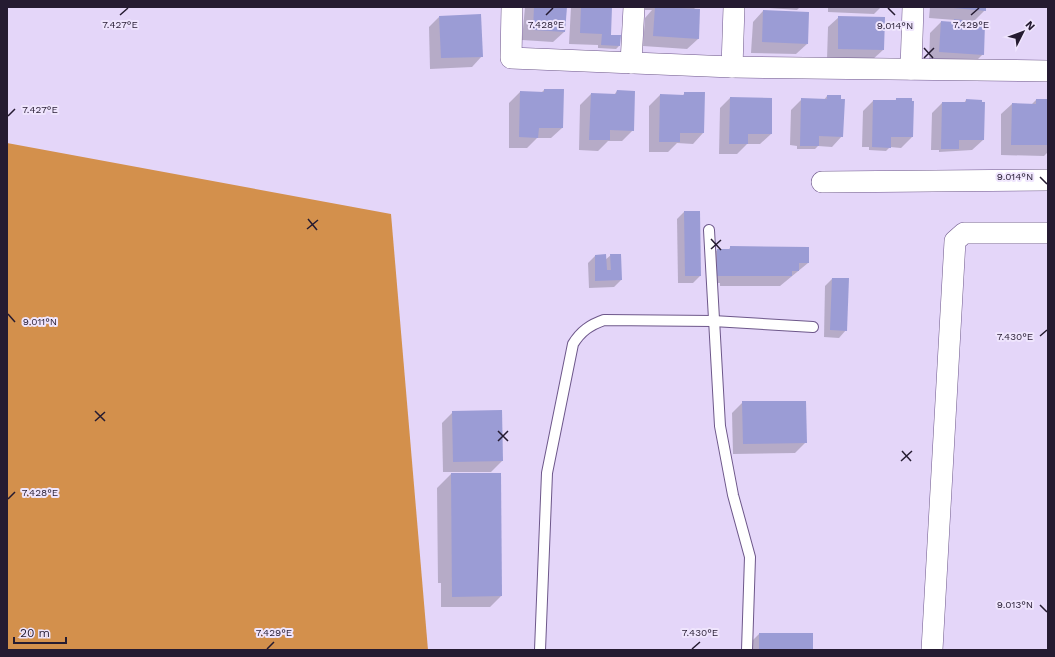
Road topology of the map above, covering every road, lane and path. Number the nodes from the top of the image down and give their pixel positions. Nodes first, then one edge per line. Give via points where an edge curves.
1 (512, 7) edge
2 (634, 7) edge
3 (734, 7) edge
4 (913, 7) edge
5 (631, 63) junction
6 (732, 68) junction
7 (912, 69) junction
8 (1048, 71) edge
9 (1048, 180) edge
10 (822, 182) dead end
11 (709, 230) dead end
12 (1048, 233) edge
13 (713, 321) junction
14 (812, 326) dead end
15 (540, 650) edge
16 (747, 650) edge
17 (932, 650) edge

1 - 5 street via 511,58
2 - 5 street
3 - 6 street
4 - 7 street
5 - 6 street
6 - 7 street
7 - 8 street
9 - 10 street
11 - 13 lane
12 - 17 street via 964,233 955,241
13 - 14 lane
13 - 15 lane via 604,320 585,329 573,344 547,473
13 - 16 lane via 720,426 750,557

